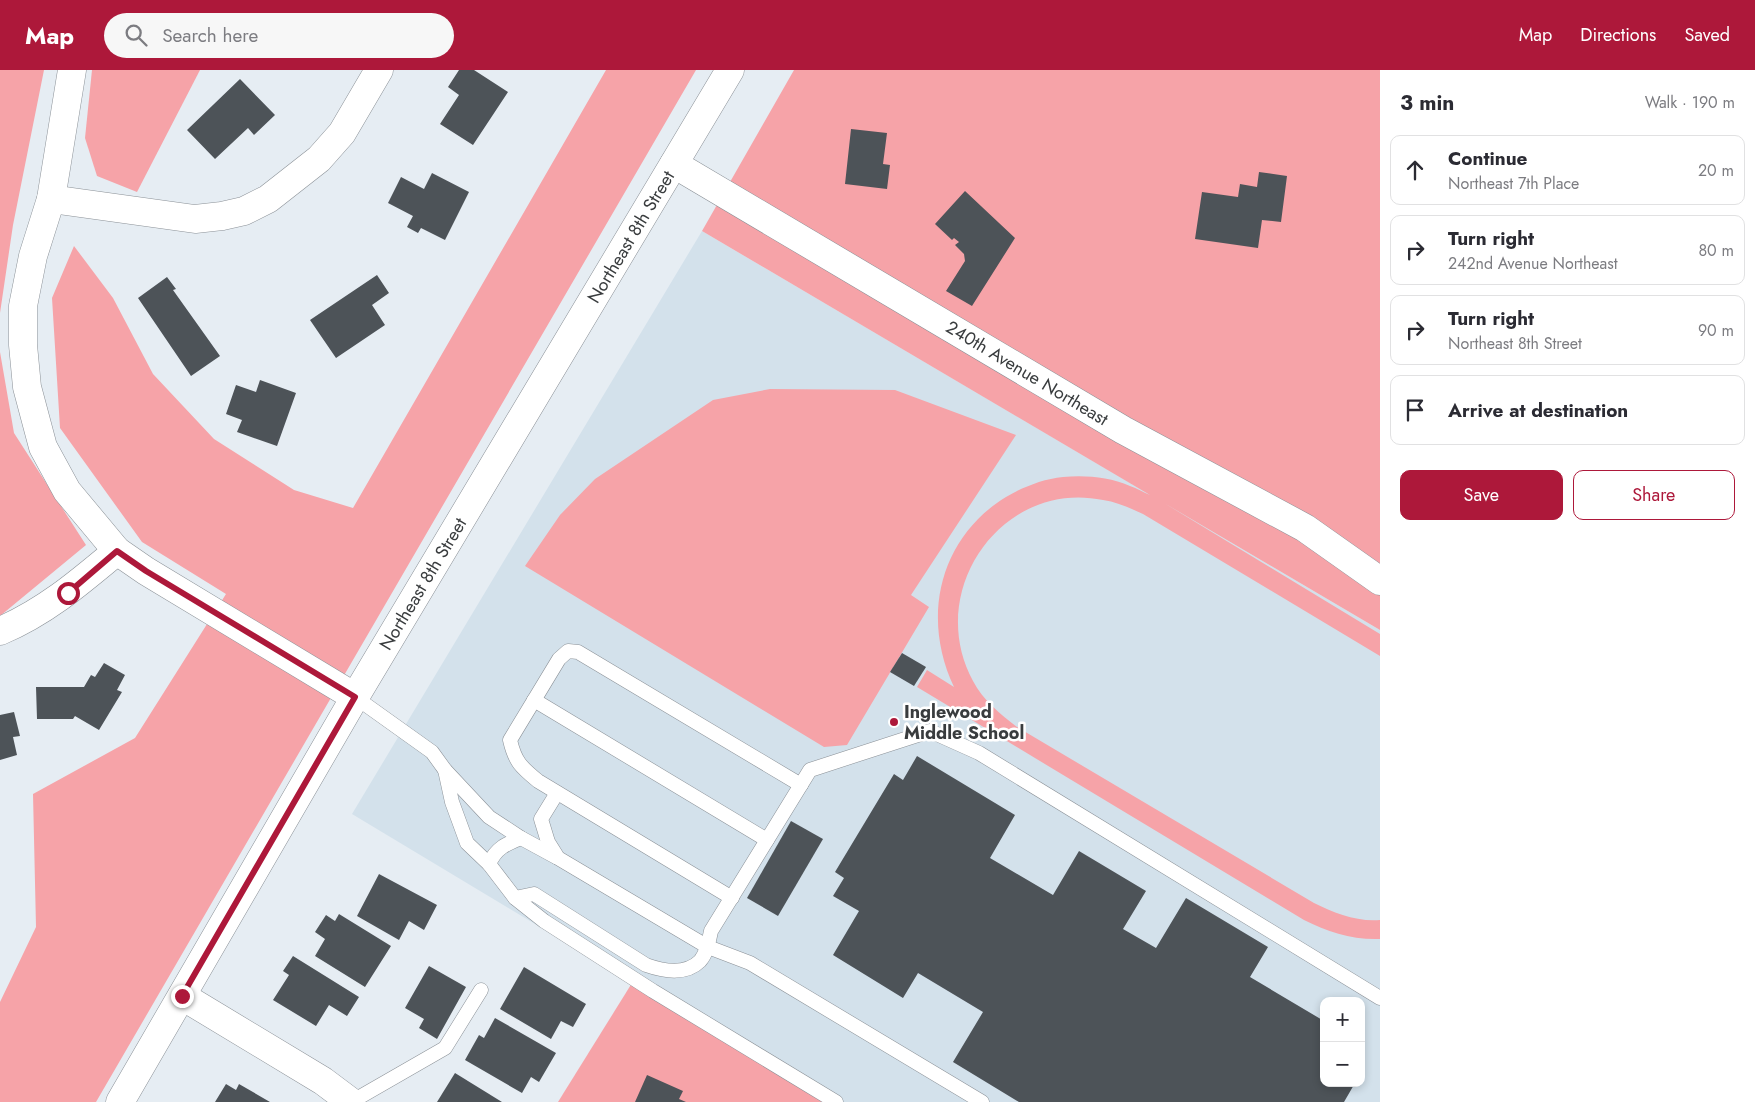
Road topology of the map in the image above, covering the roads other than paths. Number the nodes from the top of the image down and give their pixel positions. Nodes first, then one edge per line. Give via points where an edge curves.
1 (72, 70) edge
2 (379, 70) edge
3 (730, 70) edge
4 (674, 164) junction
5 (51, 199) junction
6 (117, 551) junction
7 (1380, 581) edge
8 (0, 632) edge
9 (355, 697) junction
10 (534, 700) junction
11 (445, 770) junction
12 (801, 785) junction
13 (557, 793) junction
14 (521, 838) junction
15 (767, 840) junction
16 (558, 858) junction
17 (489, 864) junction
18 (515, 898) junction
19 (732, 898) junction
20 (708, 947) junction
21 (481, 990) dead end
22 (182, 996) junction
23 (1380, 998) edge
24 (120, 1102) edge
25 (351, 1102) edge
26 (836, 1102) edge
27 (982, 1102) edge

1 - 5 street
2 - 5 street via 342,133 319,159 268,199 244,211 195,218
3 - 4 street, Northeast 8th Street
4 - 7 street, 240th Avenue Northeast via 1123,430 1305,528
4 - 9 street, Northeast 8th Street
5 - 6 street via 33,256 23,306 27,388 43,447 67,491
6 - 8 street via 68,593
6 - 9 street
9 - 11 lane via 432,752
9 - 22 street, Northeast 8th Street
10 - 12 lane via 559,659 568,651 578,652
10 - 13 lane via 510,740 513,756 538,782
10 - 15 lane
11 - 14 lane via 489,817
11 - 17 lane via 452,802 467,843
12 - 15 lane
12 - 23 lane via 810,770 930,731 979,753
13 - 16 lane via 541,819 548,842
13 - 19 lane
14 - 16 lane
14 - 17 lane via 502,846 493,854
15 - 19 lane
16 - 20 lane
17 - 18 lane
18 - 20 lane via 534,894 629,955 660,970 690,967 700,960
18 - 26 lane via 544,921 653,991
19 - 20 lane via 711,931
20 - 27 lane via 750,963
21 - 25 lane via 445,1048
22 - 24 street, Northeast 8th Street
22 - 25 street via 323,1081

